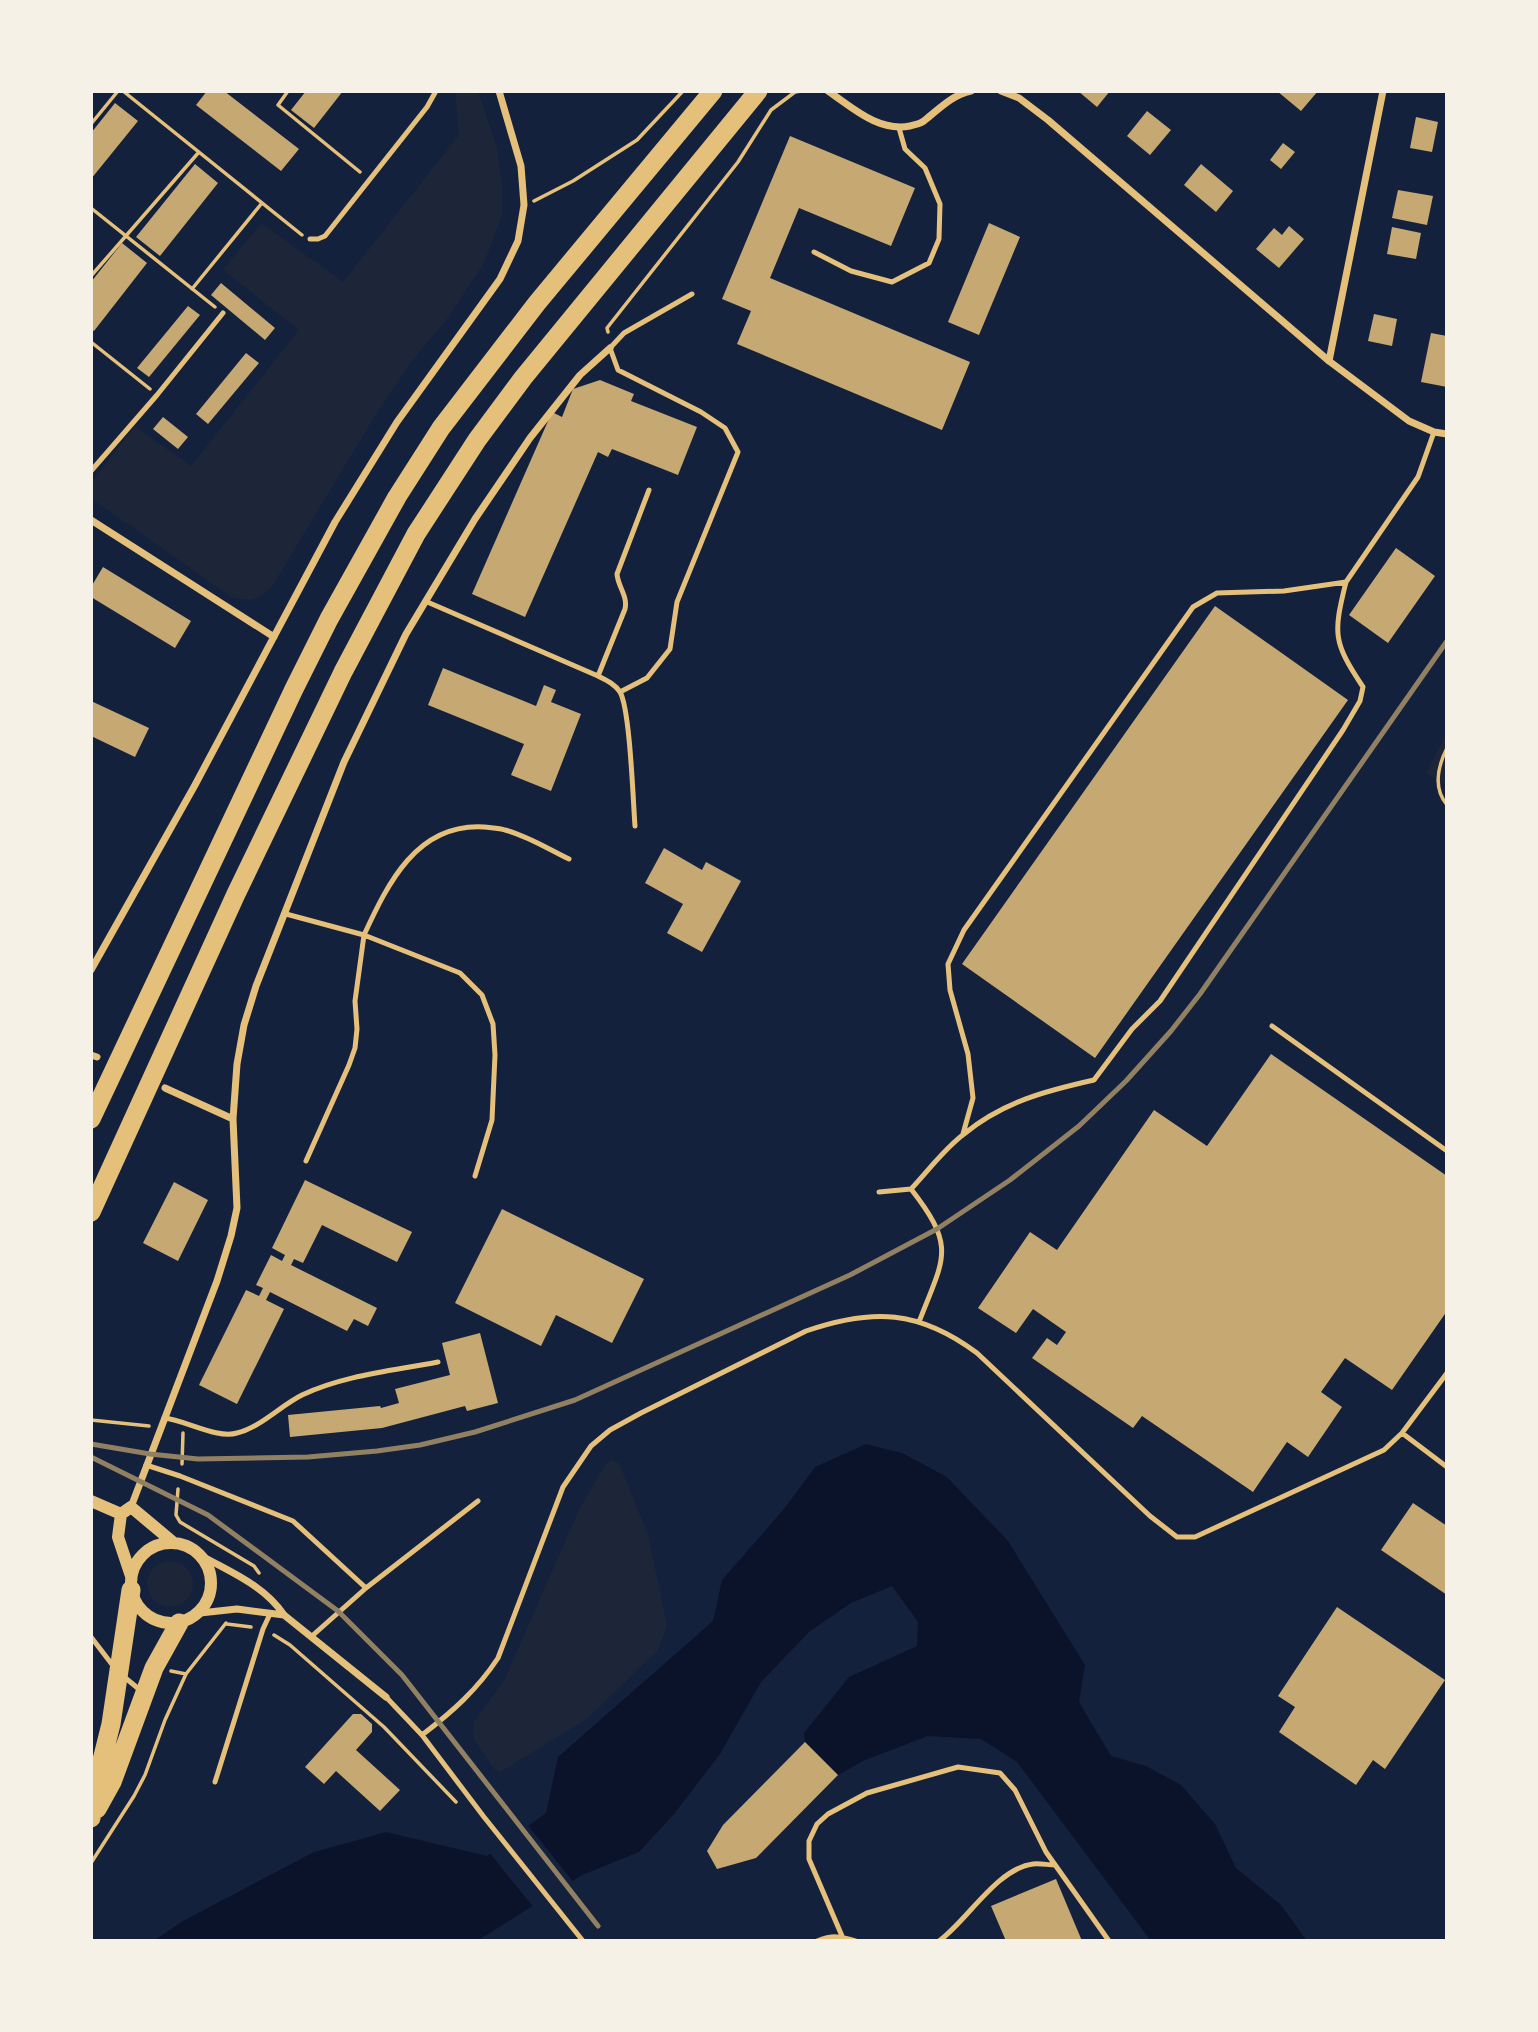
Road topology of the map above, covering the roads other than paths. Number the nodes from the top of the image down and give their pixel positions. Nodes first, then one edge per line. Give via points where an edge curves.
1 (436, 91) edge
2 (499, 91) edge
3 (713, 91) edge
4 (758, 91) edge
5 (828, 91) edge
6 (971, 91) edge
7 (1001, 91) edge
8 (1383, 91) edge
9 (900, 128) junction
10 (310, 239) road end
11 (814, 252) dead end
12 (692, 294) dead end
13 (223, 313) road end
14 (610, 348) junction
15 (1329, 361) junction
16 (1434, 432) junction
17 (1447, 434) edge
18 (91, 471) edge
19 (649, 490) dead end
20 (91, 520) edge
21 (1346, 582) junction
22 (425, 601) junction
23 (274, 638) junction
24 (598, 676) junction
25 (620, 692) junction
26 (635, 825) dead end
27 (569, 859) dead end
28 (286, 914) junction
29 (364, 935) junction
30 (91, 970) edge
31 (1272, 1026) dead end
32 (165, 1088) dead end
33 (91, 1119) edge
34 (233, 1119) junction
35 (963, 1134) junction
36 (1447, 1151) edge
37 (306, 1161) dead end
38 (475, 1175) dead end
39 (911, 1189) junction
40 (879, 1192) dead end
41 (91, 1212) edge
42 (919, 1322) junction
43 (438, 1362) dead end
44 (1447, 1373) edge
45 (164, 1418) junction
46 (1402, 1433) junction
47 (146, 1465) junction
48 (1447, 1467) edge
49 (91, 1501) edge
50 (478, 1501) dead end
51 (126, 1511) junction
52 (174, 1543) junction
53 (200, 1555) junction
54 (131, 1583) junction
55 (366, 1588) junction
56 (200, 1613) junction
57 (270, 1614) junction
58 (284, 1615) junction
59 (179, 1623) junction
60 (312, 1636) junction
61 (91, 1637) edge
62 (119, 1673) junction
63 (145, 1694) junction
64 (387, 1697) joint
65 (422, 1735) junction
66 (215, 1782) dead end
67 (91, 1818) edge
68 (1055, 1866) junction
69 (842, 1936) junction
70 (582, 1940) edge
71 (817, 1941) edge
72 (856, 1941) edge
73 (939, 1941) edge
74 (1110, 1941) edge

1 - 10 lane via 325,236
2 - 23 street via 521,166 524,205 518,241 500,279 365,473
3 - 33 highway via 506,342 441,428 397,497 294,689
4 - 41 highway via 523,379 416,534 363,631 242,882
5 - 9 street via 875,122
6 - 9 street via 937,108 923,123
7 - 15 street via 1048,120
8 - 15 street
9 - 11 lane via 905,149 925,168 940,204 939,239 929,263 892,282 851,271
12 - 14 lane via 624,333
13 - 18 lane
14 - 22 street via 580,374 530,438
14 - 25 lane via 618,370 725,428 738,452 677,601 670,649 647,678
15 - 16 street via 1409,421
16 - 17 street
16 - 21 lane via 1418,477
19 - 24 lane via 617,574 627,601
20 - 23 street
21 - 35 lane via 1337,616 1338,643 1363,687 1360,701 1160,1001 1132,1029 1094,1080 1040,1092 997,1111
21 - 35 lane via 1284,591 1217,593 1193,607 964,930 948,964 973,1098
22 - 24 lane
22 - 28 street via 344,762
23 - 30 street
24 - 25 lane
25 - 26 lane
27 - 29 lane via 503,829 447,831 419,847 396,873
28 - 29 lane
28 - 34 street via 244,1025
29 - 37 lane via 355,1001 355,1048
29 - 38 lane via 460,973 482,995 493,1024 495,1055 492,1120
31 - 36 lane
32 - 34 street
34 - 45 street via 237,1208 231,1236
35 - 39 lane
39 - 40 lane
39 - 42 lane via 930,1214 943,1251
42 - 46 lane via 977,1353 1177,1537 1195,1537 1384,1451
42 - 65 lane via 875,1315 829,1323 784,1340 610,1430 591,1446 563,1487 498,1658 465,1701
43 - 45 lane via 348,1377 300,1396 236,1434
44 - 46 lane
45 - 47 street
46 - 48 lane
47 - 51 street
47 - 55 lane via 293,1521
49 - 51 street
50 - 55 lane
51 - 52 street
51 - 54 street via 118,1537
52 - 53 street
52 - 54 street via 141,1556
53 - 56 street via 211,1574 211,1588
53 - 58 street via 273,1599
54 - 59 street via 136,1604 151,1618
54 - 62 highway
55 - 60 lane
56 - 57 street via 237,1609
56 - 59 street
57 - 58 street
57 - 66 lane
58 - 60 street
59 - 63 highway
60 - 64 street
61 - 62 lane
62 - 63 lane
62 - 67 highway
63 - 67 highway via 112,1782
64 - 65 lane
65 - 70 lane
68 - 69 lane via 1015,1790 1000,1773 958,1767 867,1793 828,1814 817,1824 810,1841 812,1871
68 - 73 lane via 1032,1864 1013,1872
68 - 74 lane
69 - 71 lane
69 - 72 lane

